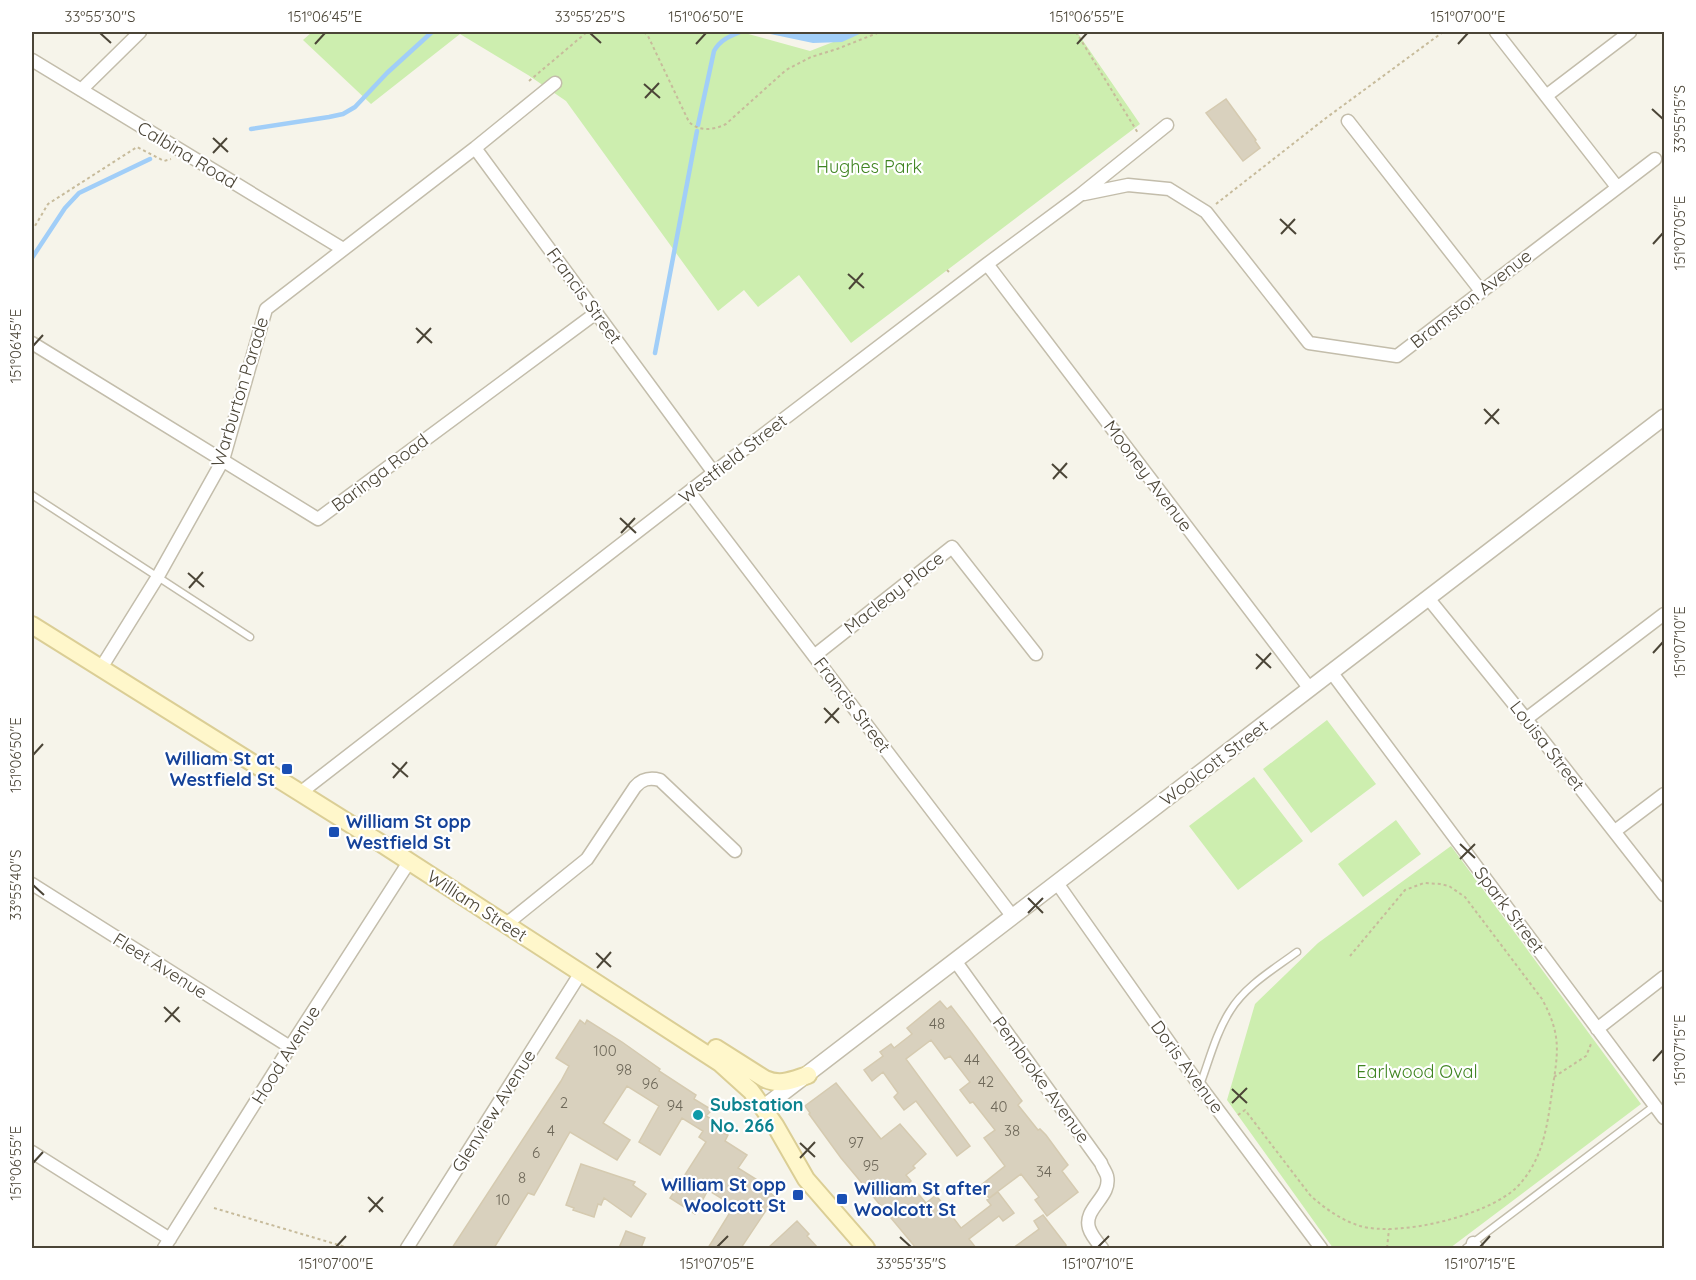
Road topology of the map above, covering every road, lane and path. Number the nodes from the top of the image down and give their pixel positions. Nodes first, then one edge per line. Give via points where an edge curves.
1 (140, 32) edge
2 (587, 32) edge
3 (644, 32) edge
4 (880, 32) edge
5 (1076, 32) edge
6 (1443, 32) edge
7 (1496, 32) edge
8 (1630, 32) edge
9 (32, 60) edge
10 (530, 81) dead end
11 (555, 83) dead end
12 (81, 90) junction
13 (1546, 96) junction
14 (1348, 121) dead end
15 (1167, 125) dead end
16 (1145, 143) junction
17 (475, 148) junction
18 (185, 154) junction
19 (1655, 159) dead end
20 (1617, 187) junction
21 (1080, 195) junction
22 (1215, 206) dead end
23 (32, 231) edge
24 (343, 249) junction
25 (987, 264) junction
26 (1481, 291) junction
27 (596, 313) junction
28 (32, 343) edge
29 (1665, 417) edge
30 (223, 460) junction
31 (714, 473) junction
32 (690, 493) junction
33 (32, 495) edge
34 (157, 578) junction
35 (1428, 598) junction
36 (1665, 614) edge
37 (32, 625) edge
38 (250, 638) dead end
39 (1036, 654) dead end
40 (814, 656) junction
41 (101, 669) junction
42 (1332, 673) junction
43 (1310, 689) junction
44 (1526, 719) junction
45 (300, 793) junction
46 (1665, 794) edge
47 (1615, 831) junction
48 (735, 851) dead end
49 (409, 862) junction
50 (1057, 883) junction
51 (32, 884) edge
52 (1665, 895) edge
53 (1013, 917) junction
54 (505, 925) junction
55 (1297, 952) dead end
56 (1350, 956) dead end
57 (956, 962) junction
58 (580, 974) junction
59 (1665, 977) edge
60 (1598, 1031) junction
61 (674, 1032) junction
62 (290, 1047) junction
63 (808, 1075) junction
64 (1554, 1077) junction
65 (1200, 1086) junction
66 (1655, 1105) junction
67 (763, 1108) junction
68 (1235, 1117) dead end
69 (1665, 1118) edge
70 (32, 1152) edge
71 (214, 1208) dead end
72 (1389, 1229) junction
73 (167, 1244) edge
74 (1472, 1247) edge
75 (349, 1248) edge
76 (406, 1248) edge
77 (866, 1248) edge
78 (1102, 1248) edge
79 (1321, 1248) edge
80 (1387, 1248) edge

1 - 12 street
2 - 10 path
3 - 4 path via 689,122 716,129 786,70
5 - 16 path
6 - 22 path
7 - 13 street
8 - 13 street
9 - 12 street, Calbina Road
11 - 17 street, Warburton Parade
12 - 18 street, Calbina Road
13 - 20 street
14 - 26 street
15 - 16 street, Westfield Street
16 - 21 street, Westfield Street
17 - 24 street, Warburton Parade
17 - 27 street, Francis Street
18 - 23 path via 164,161 137,147 48,204
18 - 24 street, Calbina Road
19 - 20 street, Bramston Avenue
20 - 26 street, Bramston Avenue
21 - 25 street, Westfield Street
21 - 26 street, Bramston Avenue via 1128,185 1169,189 1206,212 1309,343 1397,356
24 - 30 street, Warburton Parade via 266,309
25 - 31 street, Westfield Street
25 - 43 street, Mooney Avenue
27 - 30 street, Baringa Road via 318,519
27 - 31 street, Francis Street
28 - 30 street, Baringa Road
29 - 35 street, Woolcott Street
30 - 34 street, Warburton Parade
31 - 32 street, Westfield Street
32 - 40 street, Francis Street
32 - 45 street, Westfield Street
33 - 34 lane
34 - 38 lane
34 - 41 street, Warburton Parade
35 - 42 street, Woolcott Street
35 - 44 street, Louisa Street
36 - 44 street
37 - 41 main road, William Street
39 - 40 street, Macleay Place via 952,547
40 - 53 street, Francis Street
41 - 45 main road, William Street
42 - 43 street, Woolcott Street
42 - 60 street, Spark Street
43 - 50 street, Woolcott Street
44 - 47 street, Louisa Street
45 - 49 main road, William Street
46 - 47 street
47 - 52 street, Louisa Street
48 - 54 street via 660,780 646,779 635,788 587,859
49 - 54 main road, William Street
49 - 62 street, Hood Avenue
50 - 53 street, Woolcott Street
50 - 65 street, Doris Avenue
51 - 62 street, Fleet Avenue
53 - 57 street, Woolcott Street
54 - 58 main road, William Street
55 - 65 lane via 1244,993 1230,1011
56 - 64 path via 1405,890 1424,883 1449,886 1465,897 1547,1008 1558,1049
57 - 63 street, Woolcott Street
57 - 78 street, Pembroke Avenue via 1101,1163 1107,1177 1105,1190 1088,1222
58 - 61 main road, William Street
58 - 76 street, Glenview Avenue
59 - 60 street
60 - 64 path via 1586,1056
60 - 66 street, Spark Street
61 - 63 main road via 692,1034 774,1083
61 - 67 main road, William Street via 729,1070
62 - 73 street, Hood Avenue
63 - 67 street, Woolcott Street
64 - 72 path via 1546,1137 1515,1188 1477,1211
65 - 79 street, Doris Avenue
66 - 69 street, Spark Street
66 - 74 lane
67 - 77 main road, William Street via 799,1169
68 - 72 path via 1245,1110 1320,1204 1358,1225
70 - 73 street
71 - 75 path
72 - 80 path

